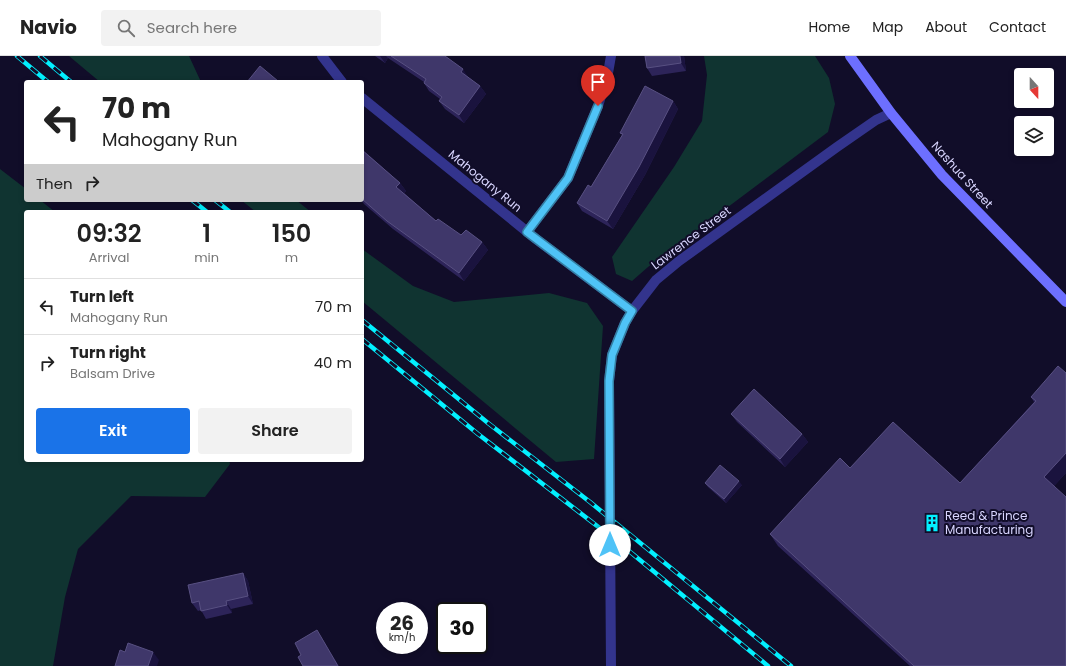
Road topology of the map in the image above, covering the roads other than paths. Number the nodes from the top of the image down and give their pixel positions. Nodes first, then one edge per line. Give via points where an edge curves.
1 (322, 56) edge
2 (611, 56) edge
3 (850, 56) edge
4 (340, 80) edge
5 (364, 100) edge
6 (891, 113) junction
7 (527, 232) junction
8 (1066, 302) edge
9 (632, 311) junction
10 (611, 666) edge

1 - 4 street
2 - 7 street via 598,106 568,178
3 - 6 main road, Nashua Street
5 - 7 street, Mahogany Run
6 - 8 main road, Nashua Street via 942,174
6 - 9 street, Lawrence Street via 850,138 679,261 656,280
7 - 9 street, Mahogany Run
9 - 10 street, Lawrence Street via 612,355 609,381

